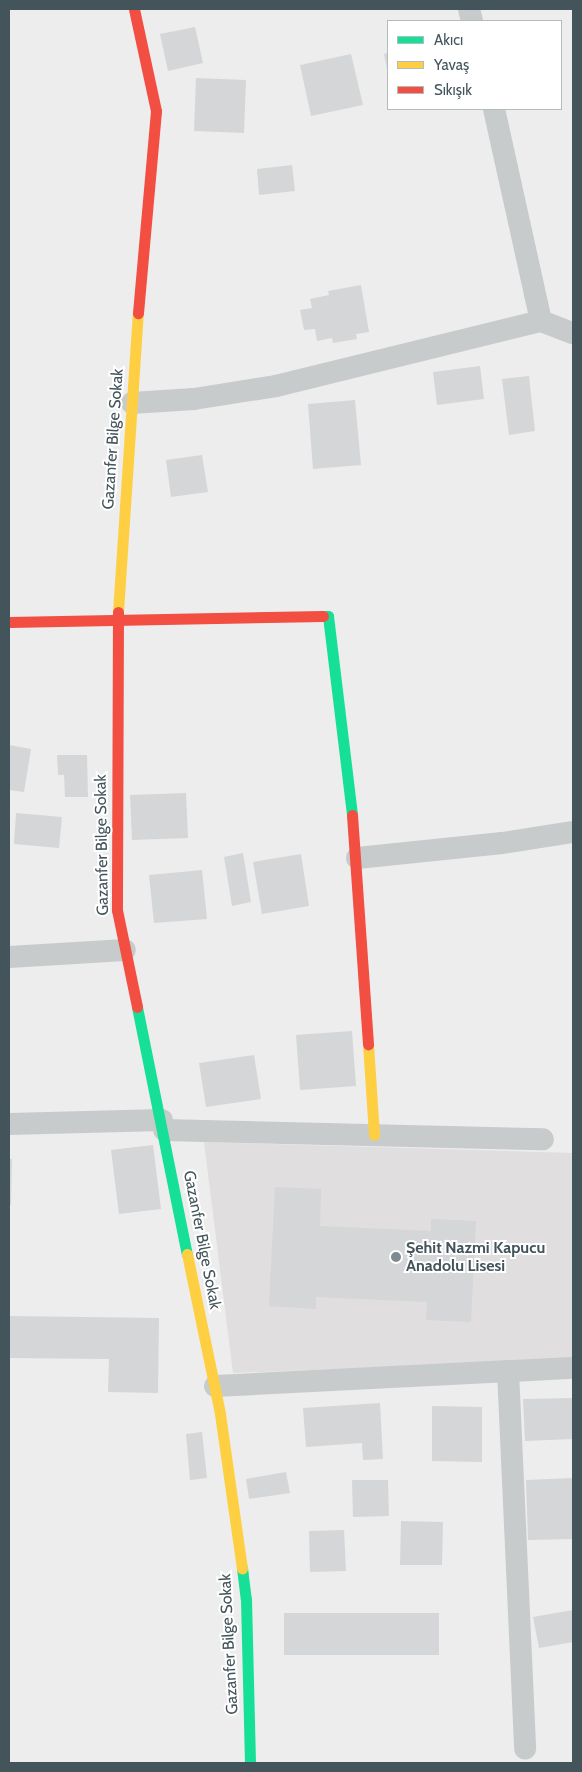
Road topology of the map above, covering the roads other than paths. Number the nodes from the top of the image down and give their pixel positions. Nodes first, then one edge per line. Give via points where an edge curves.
1 (134, 9) edge
2 (494, 110) edge
3 (541, 322) junction
4 (573, 333) edge
5 (132, 403) junction
6 (9, 622) edge
7 (117, 622) junction
8 (573, 832) edge
9 (357, 858) junction
10 (126, 950) junction
11 (9, 957) edge
12 (9, 1124) edge
13 (163, 1125) junction
14 (374, 1135) junction
15 (543, 1139) dead end
16 (573, 1368) edge
17 (508, 1372) junction
18 (214, 1386) junction
19 (525, 1749) dead end
20 (250, 1763) edge

1 - 5 street, Gazanfer Bilge Sokak via 156,111
2 - 3 street
3 - 4 street
3 - 5 street via 276,386 194,399
5 - 7 street, Gazanfer Bilge Sokak
6 - 7 street
7 - 9 street via 328,616
7 - 10 street, Gazanfer Bilge Sokak via 117,910
8 - 9 street
9 - 14 street
10 - 11 street
10 - 13 street, Gazanfer Bilge Sokak
12 - 13 street
13 - 14 street
13 - 18 street, Gazanfer Bilge Sokak
14 - 15 street
16 - 17 street
17 - 18 street
17 - 19 street
18 - 20 street, Gazanfer Bilge Sokak via 246,1599

